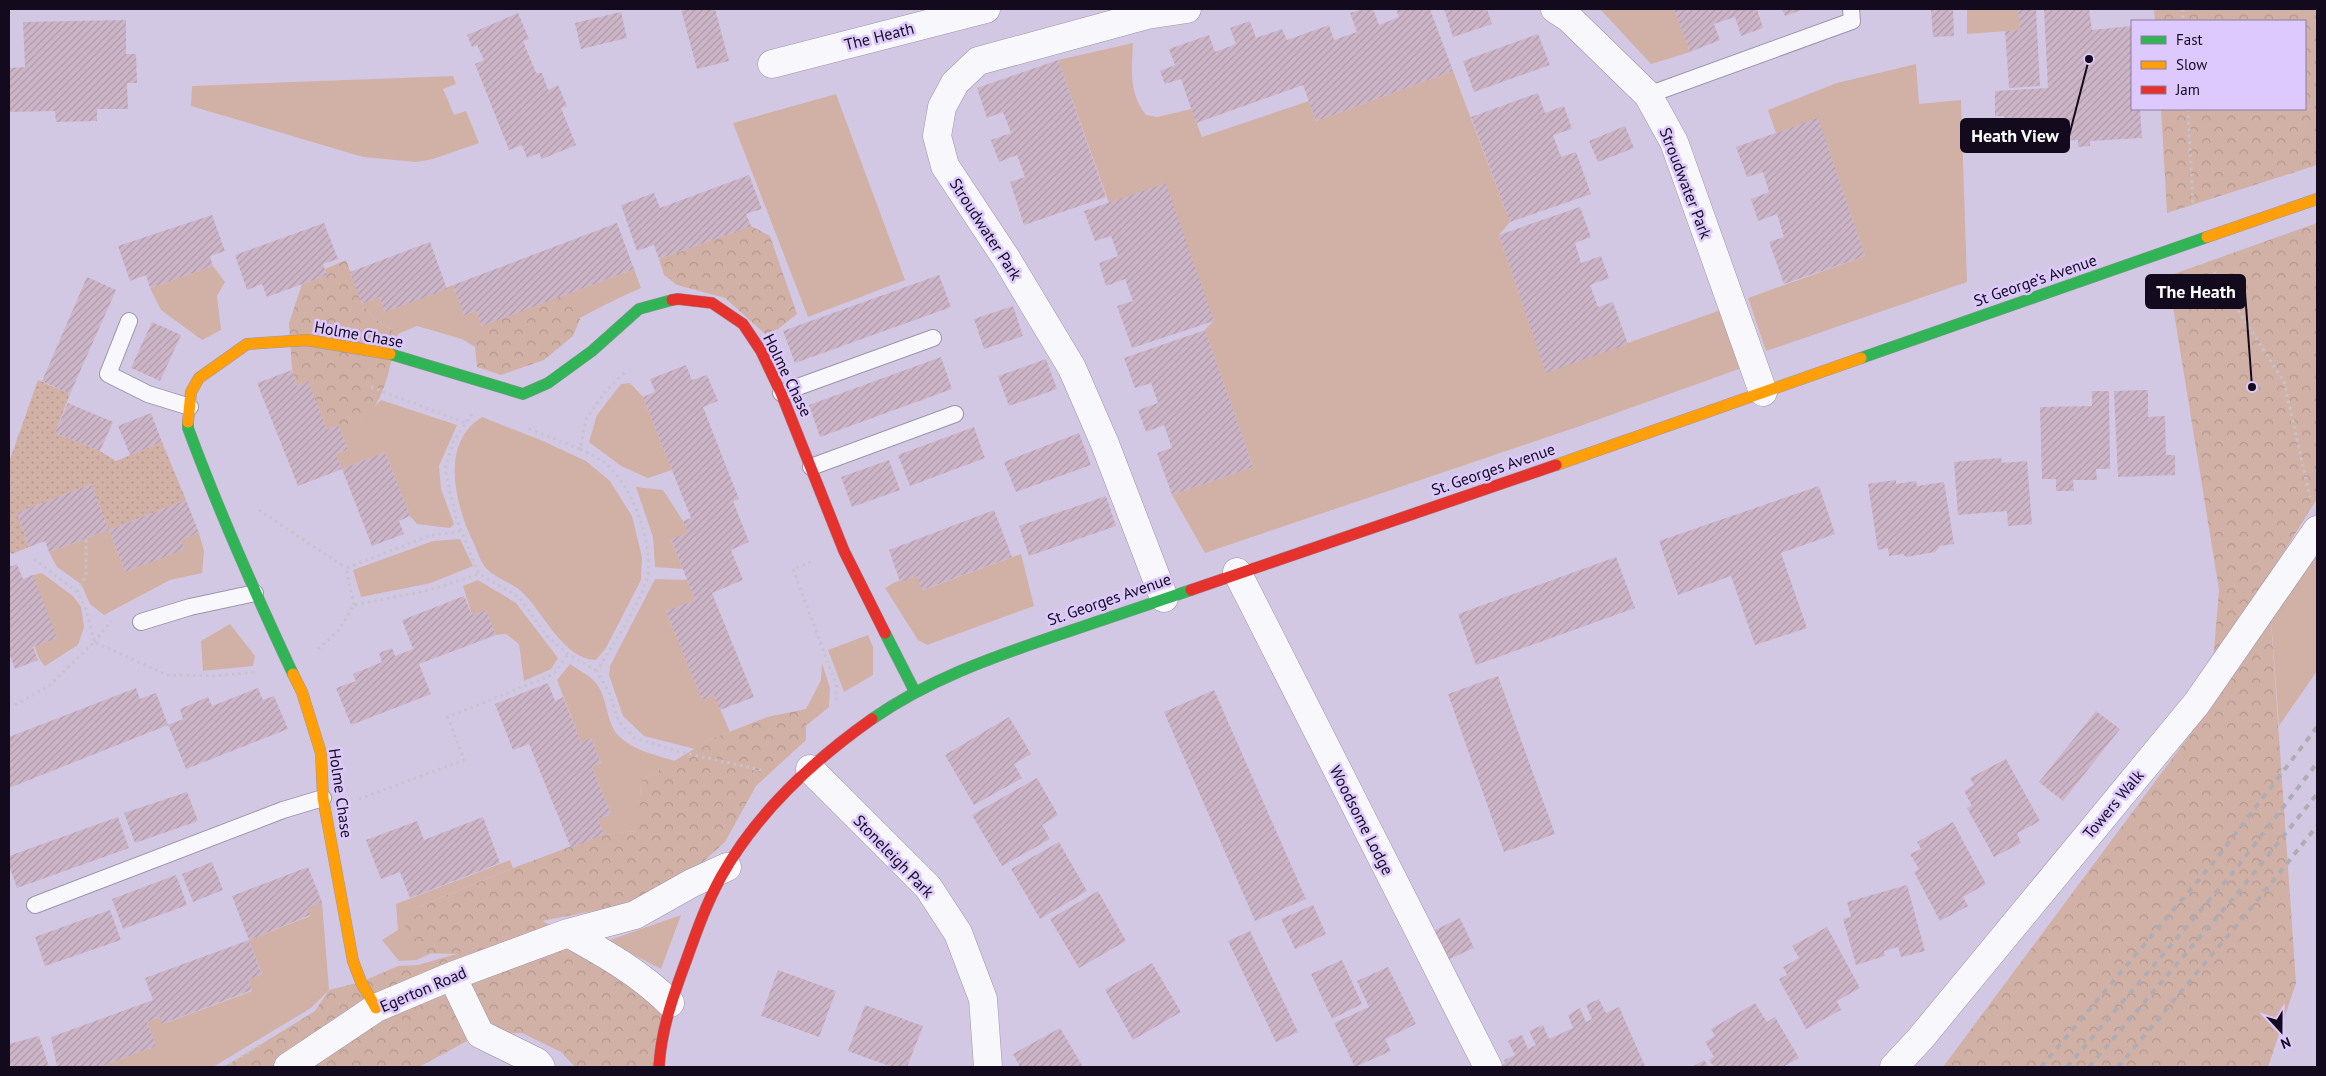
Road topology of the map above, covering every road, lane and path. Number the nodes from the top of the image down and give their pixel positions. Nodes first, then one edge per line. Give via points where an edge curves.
1 (986, 9) edge
2 (1188, 9) edge
3 (1555, 9) edge
4 (1851, 9) edge
5 (772, 64) dead end
6 (1648, 95) junction
7 (2188, 110) edge
8 (2317, 199) edge
9 (2195, 242) junction
10 (129, 321) dead end
11 (933, 338) dead end
12 (366, 385) dead end
13 (1763, 392) junction
14 (781, 393) junction
15 (190, 407) junction
16 (476, 408) dead end
17 (955, 414) dead end
18 (465, 423) junction
19 (580, 449) dead end
20 (811, 467) junction
21 (257, 509) dead end
22 (2317, 530) edge
23 (462, 531) junction
24 (86, 538) dead end
25 (34, 559) dead end
26 (346, 568) junction
27 (1237, 572) junction
28 (479, 574) junction
29 (77, 592) junction
30 (255, 593) junction
31 (1164, 598) junction
32 (354, 605) junction
33 (114, 616) dead end
34 (141, 622) dead end
35 (316, 651) dead end
36 (568, 654) junction
37 (597, 671) junction
38 (915, 692) junction
39 (810, 769) junction
40 (757, 777) dead end
41 (323, 798) junction
42 (352, 802) dead end
43 (727, 868) junction
44 (35, 905) dead end
45 (568, 933) junction
46 (452, 976) junction
47 (670, 1003) junction
48 (376, 1008) junction
49 (288, 1067) edge
50 (541, 1067) edge
51 (659, 1067) edge
52 (988, 1067) edge
53 (1488, 1067) edge
54 (1894, 1067) edge

1 - 5 street, The Heath
2 - 31 street, Stroudwater Park via 1147,15 978,61 950,91 942,107 938,136 945,166 1006,258 1072,368
3 - 6 street, Stroudwater Park via 1569,18
4 - 6 lane via 1852,21
6 - 13 street, Stroudwater Park via 1674,142
7 - 9 path
8 - 9 main road, St George’s Avenue
9 - 13 main road, St George’s Avenue
9 - 22 path via 2284,382
10 - 15 lane via 108,374 148,394
11 - 14 lane
12 - 18 path
13 - 27 main road, St. Georges Avenue
14 - 15 main road, Holme Chase via 762,351 743,324 712,303 678,299 639,310 555,378 523,394 383,352 307,340 247,344 199,378 191,392
14 - 20 main road, Holme Chase
15 - 30 main road, Holme Chase via 188,428
16 - 18 path
17 - 20 lane
18 - 23 path via 453,442 446,469 456,518
19 - 37 path via 604,463 623,484 647,542 648,573 637,601
20 - 38 main road, Holme Chase via 844,551
21 - 26 path
22 - 54 street, Towers Walk via 2196,704
23 - 26 path via 429,536
23 - 28 path
24 - 29 path via 86,574
25 - 29 path
26 - 32 path
27 - 31 main road, St. Georges Avenue
27 - 53 street, Woodsome Lodge
28 - 32 path via 430,590
28 - 36 path via 519,596 547,636
29 - 33 path via 85,606 94,642
30 - 34 lane
30 - 41 main road, Holme Chase via 302,692 321,753
31 - 38 main road, St. Georges Avenue via 1008,652
32 - 35 path via 338,631
36 - 37 path
36 - 42 path via 554,674 448,717 464,760
37 - 40 path via 619,722 635,738 680,752 762,770
38 - 39 main road, St. Georges Avenue via 855,732
39 - 43 main road, St. Georges Avenue via 762,821
39 - 52 street, Stoneleigh Park via 928,887 958,933 983,999
41 - 44 lane via 283,810
41 - 48 main road, Holme Chase via 353,961
43 - 45 street, Egerton Road via 692,883 635,915
43 - 47 main road, St. Georges Avenue via 695,934
45 - 46 street, Egerton Road
45 - 47 street via 651,984
46 - 48 street, Egerton Road
46 - 50 street via 480,1034
47 - 51 main road, St. Georges Avenue
48 - 49 street, Egerton Road

